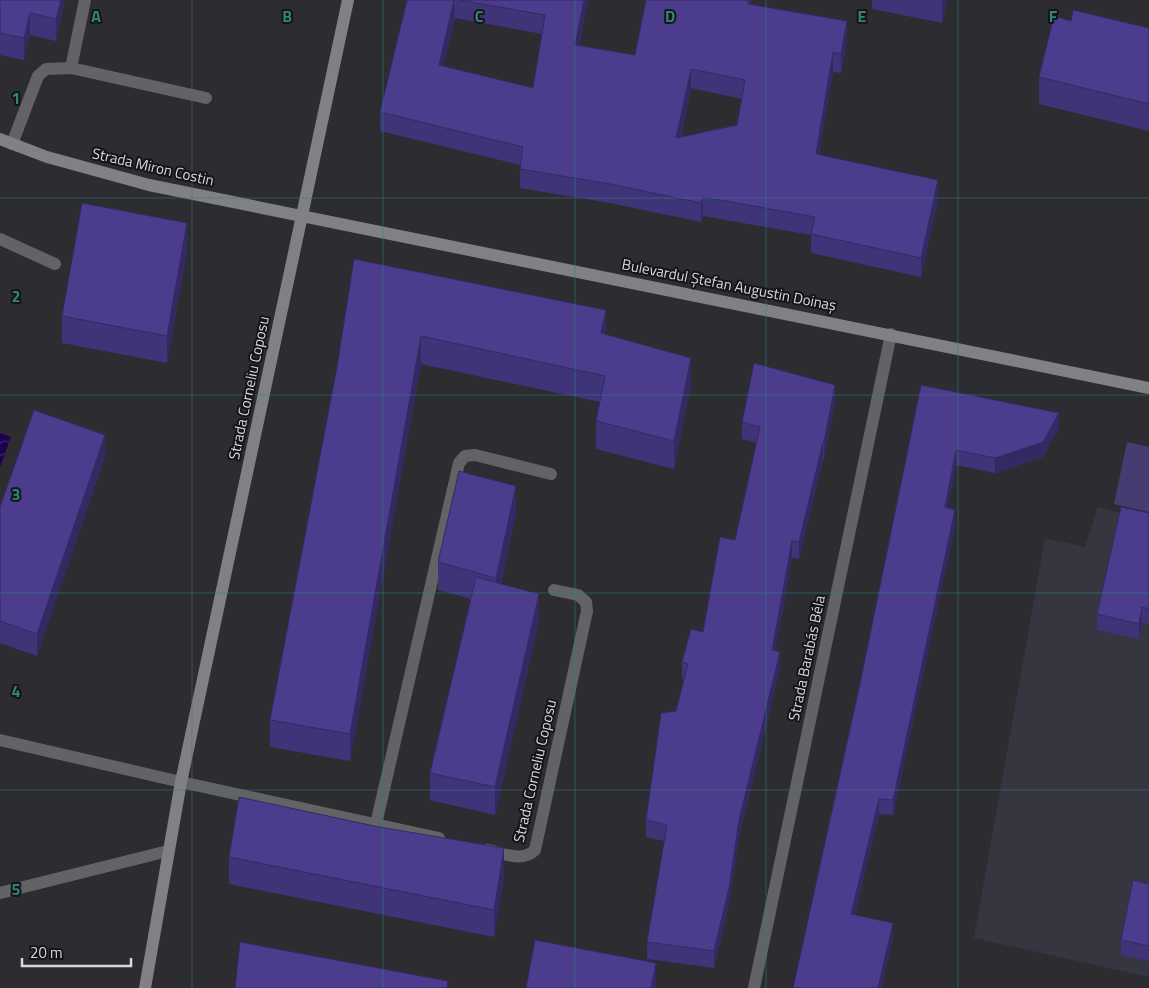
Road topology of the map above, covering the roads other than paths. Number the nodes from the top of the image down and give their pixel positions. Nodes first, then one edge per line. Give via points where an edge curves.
1 (85, 0) edge
2 (348, 0) edge
3 (71, 68) junction
4 (206, 98) dead end
5 (0, 139) edge
6 (12, 144) junction
7 (302, 216) junction
8 (0, 239) edge
9 (55, 264) dead end
10 (891, 334) junction
11 (1149, 388) edge
12 (551, 474) dead end
13 (554, 590) dead end
14 (0, 740) edge
15 (181, 782) junction
16 (376, 824) junction
17 (453, 842) edge
18 (472, 846) edge
19 (168, 851) junction
20 (0, 893) edge
21 (146, 988) edge
22 (754, 988) edge

1 - 3 street
2 - 7 main road, Strada Corneliu Coposu
3 - 4 street
3 - 6 street via 46,69 38,76
5 - 6 main road, Strada Miron Costin
6 - 7 main road, Strada Miron Costin via 94,171
7 - 10 main road, Bulevardul Ștefan Augustin Doinaș
7 - 15 main road, Strada Corneliu Coposu
8 - 9 street
10 - 11 main road, Bulevardul Ștefan Augustin Doinaș
10 - 22 street, Strada Barabás Béla
12 - 16 street via 474,455 465,456 459,463
13 - 18 street, Strada Corneliu Coposu via 578,595 586,602 587,611 535,850 521,858
14 - 15 street
15 - 16 street
15 - 19 main road, Strada Corneliu Coposu
16 - 17 street
19 - 20 street
19 - 21 main road, Strada Corneliu Coposu

